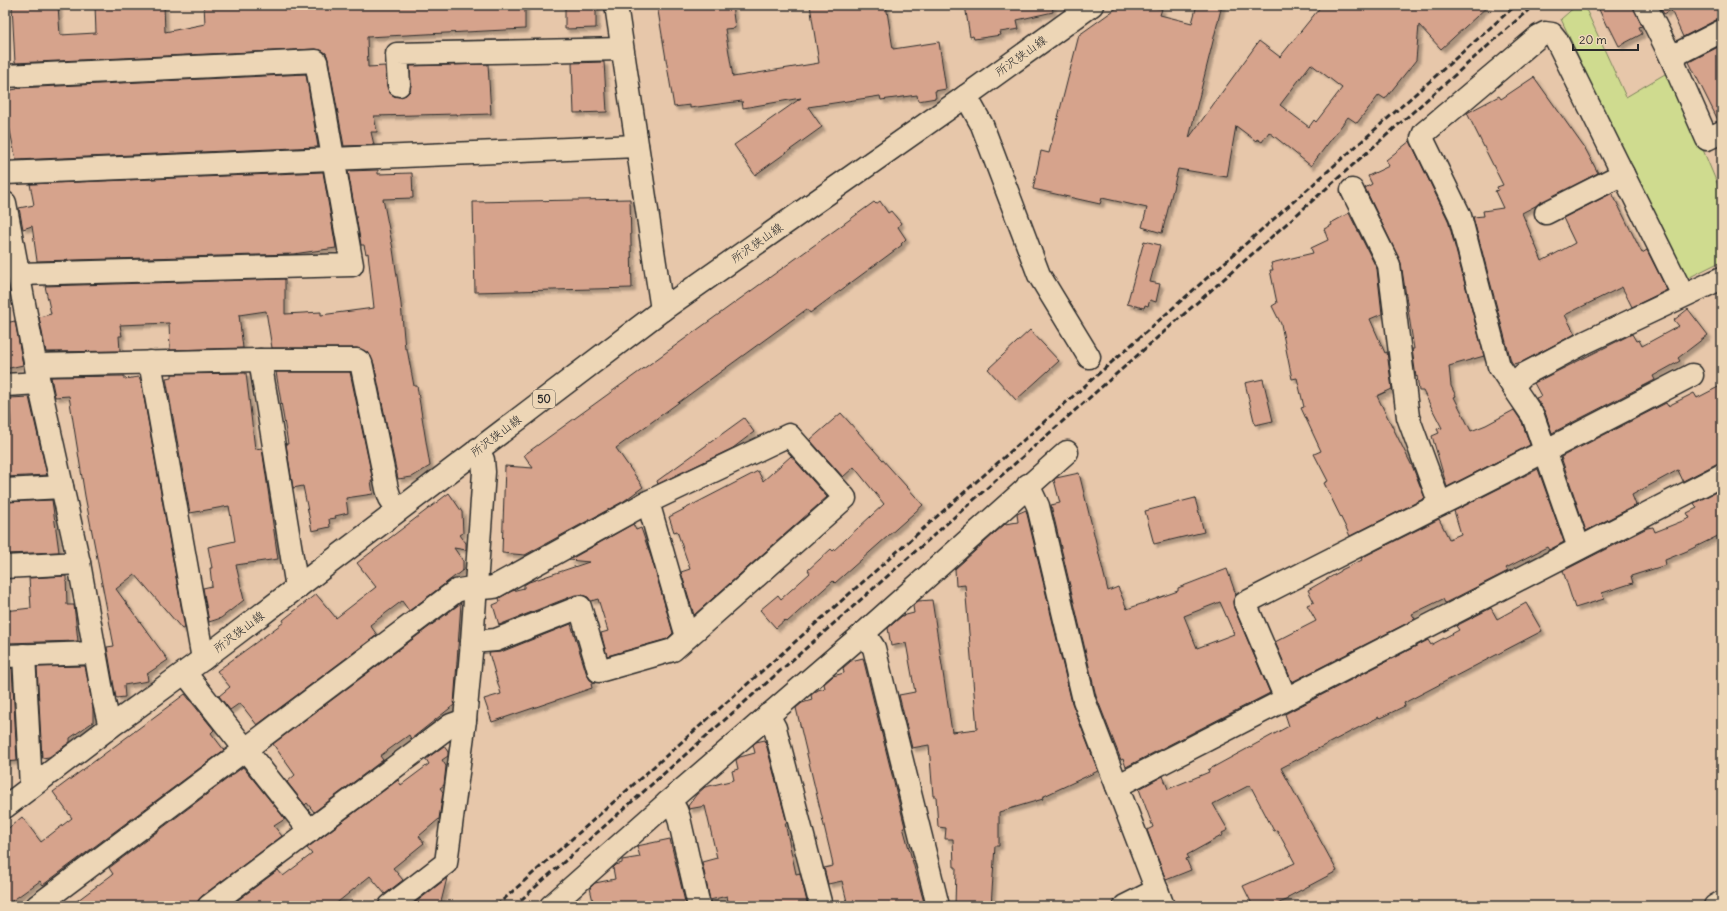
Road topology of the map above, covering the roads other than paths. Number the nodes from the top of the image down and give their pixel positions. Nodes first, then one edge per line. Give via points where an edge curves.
1 (616, 5) edge
2 (1092, 5) edge
3 (1645, 5) edge
4 (1722, 31) edge
5 (622, 49) junction
6 (1671, 57) junction
7 (5, 76) edge
8 (399, 85) dead end
9 (966, 96) junction
10 (1722, 132) edge
11 (637, 146) junction
12 (335, 159) junction
13 (5, 173) edge
14 (1623, 174) junction
15 (1352, 190) dead end
16 (5, 203) edge
17 (1546, 213) dead end
18 (14, 270) edge
19 (1722, 278) edge
20 (1683, 295) junction
21 (662, 310) junction
22 (1089, 357) dead end
23 (260, 360) junction
24 (150, 362) junction
25 (38, 374) junction
26 (1692, 375) dead end
27 (5, 385) edge
28 (1513, 386) junction
29 (478, 449) junction
30 (1067, 452) dead end
31 (1546, 452) junction
32 (1722, 475) edge
33 (1028, 485) junction
34 (62, 487) junction
35 (5, 490) edge
36 (648, 502) junction
37 (1440, 504) junction
38 (398, 510) junction
39 (1579, 548) junction
40 (79, 563) junction
41 (5, 567) edge
42 (297, 588) junction
43 (475, 588) junction
44 (864, 633) junction
45 (687, 637) junction
46 (472, 642) junction
47 (94, 653) junction
48 (15, 655) edge
49 (203, 659) junction
50 (185, 672) junction
51 (1286, 698) junction
52 (768, 716) junction
53 (465, 720) junction
54 (110, 727) junction
55 (246, 749) junction
56 (1117, 786) junction
57 (31, 787) junction
58 (667, 803) junction
59 (5, 807) edge
60 (310, 831) junction
61 (1160, 898) edge
62 (1722, 902) edge
63 (37, 906) edge
64 (209, 906) edge
65 (390, 906) edge
66 (551, 906) edge
67 (699, 906) edge
68 (821, 906) edge
69 (938, 906) edge
70 (1125, 906) edge
71 (1715, 906) edge

1 - 5 street
2 - 9 street, 所沢狭山線 / 50
3 - 6 street
4 - 6 street
5 - 8 street via 398,54
5 - 11 street
6 - 10 street via 1707,139
7 - 12 street via 316,60
9 - 21 street, 所沢狭山線 / 50
9 - 22 street via 982,125 1039,275
11 - 12 street
11 - 21 street
12 - 13 street
12 - 18 street via 352,265
14 - 17 street
14 - 20 street
14 - 28 street via 1556,39 1548,32 1539,36 1424,133 1422,138 1460,216 1496,358
15 - 37 street via 1389,265 1408,417
16 - 18 street
18 - 25 street
19 - 20 street
20 - 28 street via 1523,375
21 - 29 street, 所沢狭山線 / 50
23 - 24 street
23 - 38 street via 353,360 360,363 387,489
23 - 42 street
24 - 25 street
24 - 49 street
25 - 27 street
25 - 34 street
26 - 31 street
28 - 31 street via 1533,416
29 - 38 street, 所沢狭山線 / 50
29 - 43 street via 483,460 484,472
30 - 33 street
31 - 37 street
31 - 39 street
32 - 39 street
33 - 44 street
33 - 56 street via 1038,506 1084,700
34 - 35 street
34 - 40 street
36 - 43 street via 494,587
36 - 45 street
36 - 45 street via 789,435 845,498
37 - 51 street via 1245,603
38 - 42 street, 所沢狭山線 / 50
39 - 51 street
40 - 41 street
40 - 47 street
42 - 49 street, 所沢狭山線 / 50
43 - 46 street
43 - 55 street via 456,591
44 - 52 street
44 - 69 street via 874,648
45 - 46 street via 673,650 599,671 580,607 496,640
46 - 53 street
47 - 48 street
47 - 54 street
48 - 57 street
49 - 50 street, 所沢狭山線 / 50
50 - 54 street, 所沢狭山線 / 50
50 - 55 street
51 - 56 street
52 - 58 street
52 - 68 street via 775,728
53 - 60 street via 451,725
53 - 65 street via 446,863
54 - 57 street, 所沢狭山線 / 50
55 - 60 street
55 - 63 street
56 - 61 street
57 - 59 street, 所沢狭山線 / 50
58 - 66 street
58 - 67 street via 676,810 679,818
60 - 64 street
61 - 70 street
62 - 71 street

